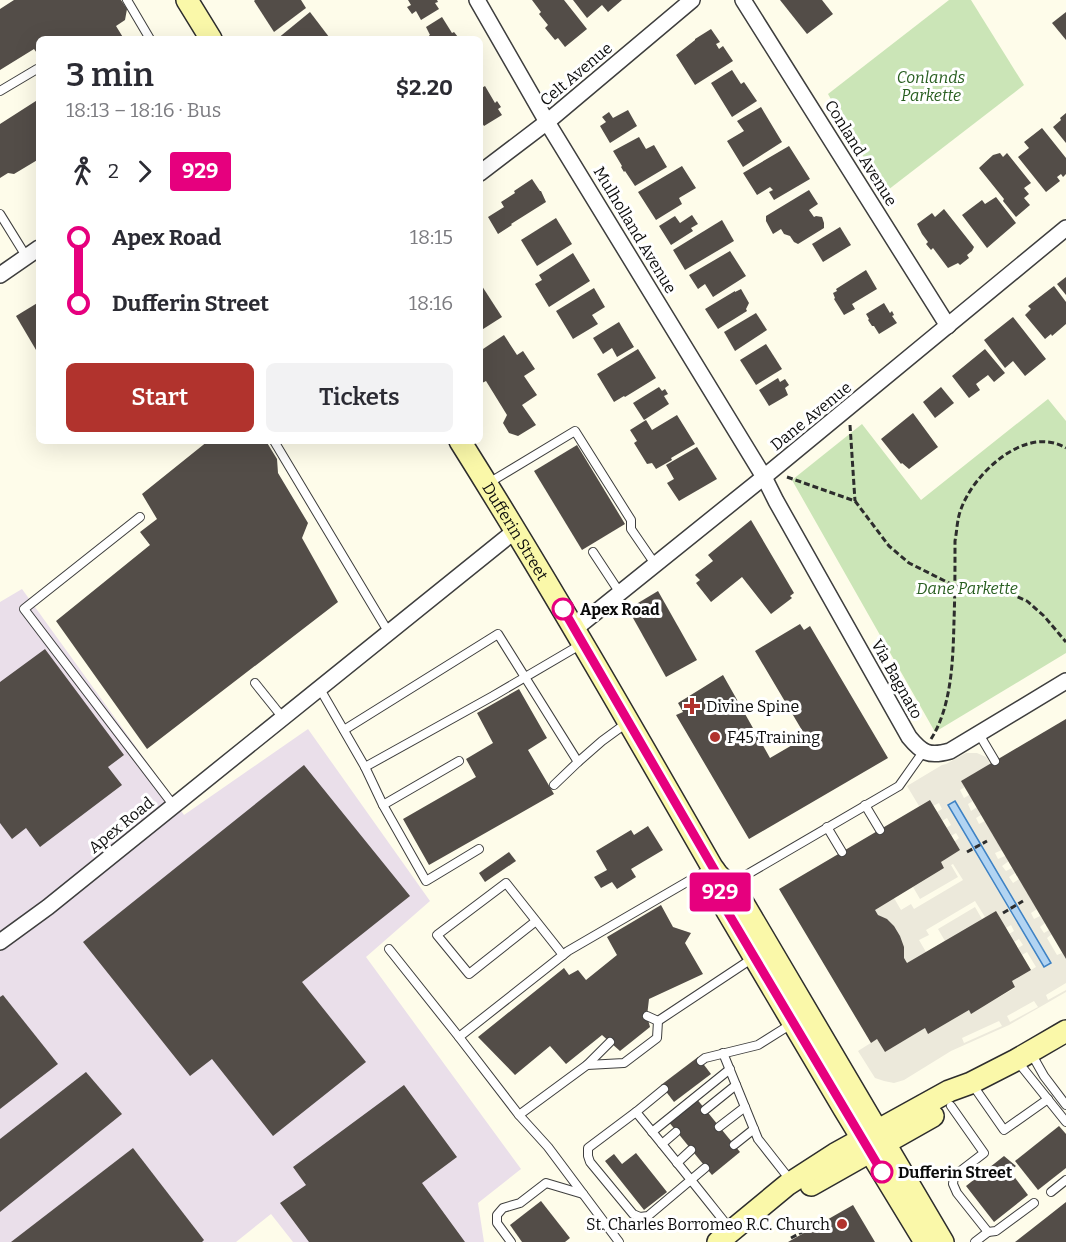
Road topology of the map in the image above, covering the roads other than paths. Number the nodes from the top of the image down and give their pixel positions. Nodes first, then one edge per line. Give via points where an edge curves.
1 (127, 0) edge
2 (188, 0) edge
3 (477, 0) edge
4 (692, 0) edge
5 (743, 0) edge
6 (148, 36) edge
7 (209, 36) edge
8 (36, 70) edge
9 (0, 91) edge
10 (547, 122) junction
11 (483, 171) edge
12 (0, 214) edge
13 (1066, 228) edge
14 (33, 252) edge
15 (0, 275) edge
16 (948, 326) junction
17 (276, 444) edge
18 (462, 444) edge
19 (764, 477) junction
20 (487, 484) junction
21 (140, 517) dead end
22 (516, 530) junction
23 (593, 552) dead end
24 (656, 564) junction
25 (620, 593) junction
26 (389, 633) junction
27 (579, 636) junction
28 (525, 677) junction
29 (1066, 681) edge
30 (255, 683) dead end
31 (320, 689) junction
32 (283, 718) junction
33 (628, 722) junction
34 (344, 730) junction
35 (979, 734) junction
36 (923, 752) junction
37 (459, 761) dead end
38 (995, 761) dead end
39 (578, 762) junction
40 (365, 767) junction
41 (554, 786) dead end
42 (383, 805) junction
43 (865, 805) junction
44 (174, 806) junction
45 (827, 827) junction
46 (880, 830) dead end
47 (479, 849) dead end
48 (842, 852) dead end
49 (718, 874) junction
50 (536, 921) junction
51 (0, 942) edge
52 (389, 949) dead end
53 (563, 955) junction
54 (754, 957) junction
55 (647, 1016) dead end
56 (658, 1021) junction
57 (794, 1022) junction
58 (1066, 1031) edge
59 (459, 1037) junction
60 (610, 1042) dead end
61 (723, 1053) junction
62 (1023, 1056) junction
63 (701, 1061) dead end
64 (587, 1065) junction
65 (730, 1070) junction
66 (971, 1083) junction
67 (736, 1085) junction
68 (664, 1089) dead end
69 (1048, 1099) junction
70 (1066, 1105) edge
71 (951, 1106) junction
72 (745, 1107) junction
73 (705, 1110) dead end
74 (636, 1112) junction
75 (519, 1115) junction
76 (1066, 1122) edge
77 (719, 1127) dead end
78 (754, 1129) junction
79 (652, 1132) junction
80 (676, 1132) dead end
81 (873, 1141) junction
82 (662, 1144) junction
83 (734, 1145) dead end
84 (692, 1150) dead end
85 (677, 1163) junction
86 (705, 1167) dead end
87 (691, 1180) junction
88 (1066, 1180) edge
89 (791, 1182) junction
90 (1051, 1192) dead end
91 (583, 1194) junction
92 (1034, 1203) dead end
93 (753, 1214) junction
94 (988, 1232) junction
95 (725, 1236) edge
96 (511, 1242) edge
97 (618, 1242) edge
98 (925, 1242) edge
99 (943, 1242) edge
100 (975, 1242) edge

1 - 6 lane
2 - 7 main road
3 - 10 street, Mulholland Avenue
4 - 10 street, Celt Avenue
5 - 16 street, Conland Avenue
8 - 9 lane
10 - 11 street, Celt Avenue
10 - 19 street, Mulholland Avenue
12 - 14 lane
13 - 16 street, Dane Avenue
14 - 15 street
16 - 19 street, Dane Avenue
17 - 26 lane
18 - 20 main road, Dufferin Street
19 - 24 street, Dane Avenue
19 - 36 street, Via Bagnato via 909,737
20 - 22 main road, Dufferin Street
20 - 24 lane via 575,431 631,520 631,529
21 - 44 lane via 24,609
22 - 26 street, Apex Road
22 - 27 main road, Dufferin Street
23 - 25 lane
24 - 25 street, Dane Avenue
25 - 27 street, Dane Avenue
26 - 31 street, Apex Road
27 - 28 lane
27 - 33 main road, Dufferin Street
28 - 34 lane via 498,634
28 - 39 lane
28 - 40 lane
29 - 35 street
30 - 32 lane
31 - 32 street, Apex Road
31 - 34 lane
32 - 44 street, Apex Road
33 - 39 lane
33 - 49 main road, Dufferin Street
34 - 40 lane
35 - 36 street via 950,751
35 - 38 lane
36 - 43 lane via 899,786
37 - 42 lane
39 - 41 lane
40 - 42 lane
42 - 47 lane via 426,881
43 - 45 lane
43 - 46 lane
44 - 51 street, Apex Road
45 - 48 lane
45 - 49 lane
49 - 53 lane
49 - 54 main road, Dufferin Street via 724,906
49 - 81 main road, Dufferin Street via 739,896
50 - 50 lane via 506,883 437,935 469,974
50 - 53 lane
52 - 59 lane
53 - 59 lane
54 - 56 lane
54 - 57 main road, Dufferin Street
55 - 56 lane
56 - 64 lane via 657,1038 624,1063
57 - 61 lane via 758,1045
57 - 81 main road, Dufferin Street
58 - 62 main road
59 - 75 lane
60 - 64 lane
61 - 63 lane
61 - 65 lane
62 - 66 main road
62 - 69 lane
62 - 70 lane
64 - 75 lane
65 - 67 lane
65 - 79 lane
66 - 69 lane via 1004,1130
66 - 71 main road
66 - 81 main road via 949,1091
67 - 72 lane
67 - 73 lane
68 - 74 lane
69 - 76 lane
71 - 81 main road
71 - 94 lane via 984,1153 954,1176 953,1184
72 - 77 lane
72 - 78 lane
74 - 79 lane
74 - 87 lane via 588,1148 590,1162 633,1214 640,1216 648,1216
75 - 91 lane
78 - 83 lane
78 - 89 lane
79 - 82 lane
80 - 82 lane
81 - 89 main road
81 - 93 main road via 793,1195
81 - 98 main road, Dufferin Street
81 - 99 main road, Dufferin Street
82 - 85 lane
84 - 85 lane
85 - 87 lane
86 - 87 lane
87 - 95 lane
88 - 90 lane
89 - 93 main road
91 - 96 lane via 546,1183 520,1203 503,1208 497,1223
91 - 97 lane
92 - 94 lane via 996,1231
93 - 95 main road
94 - 100 lane

